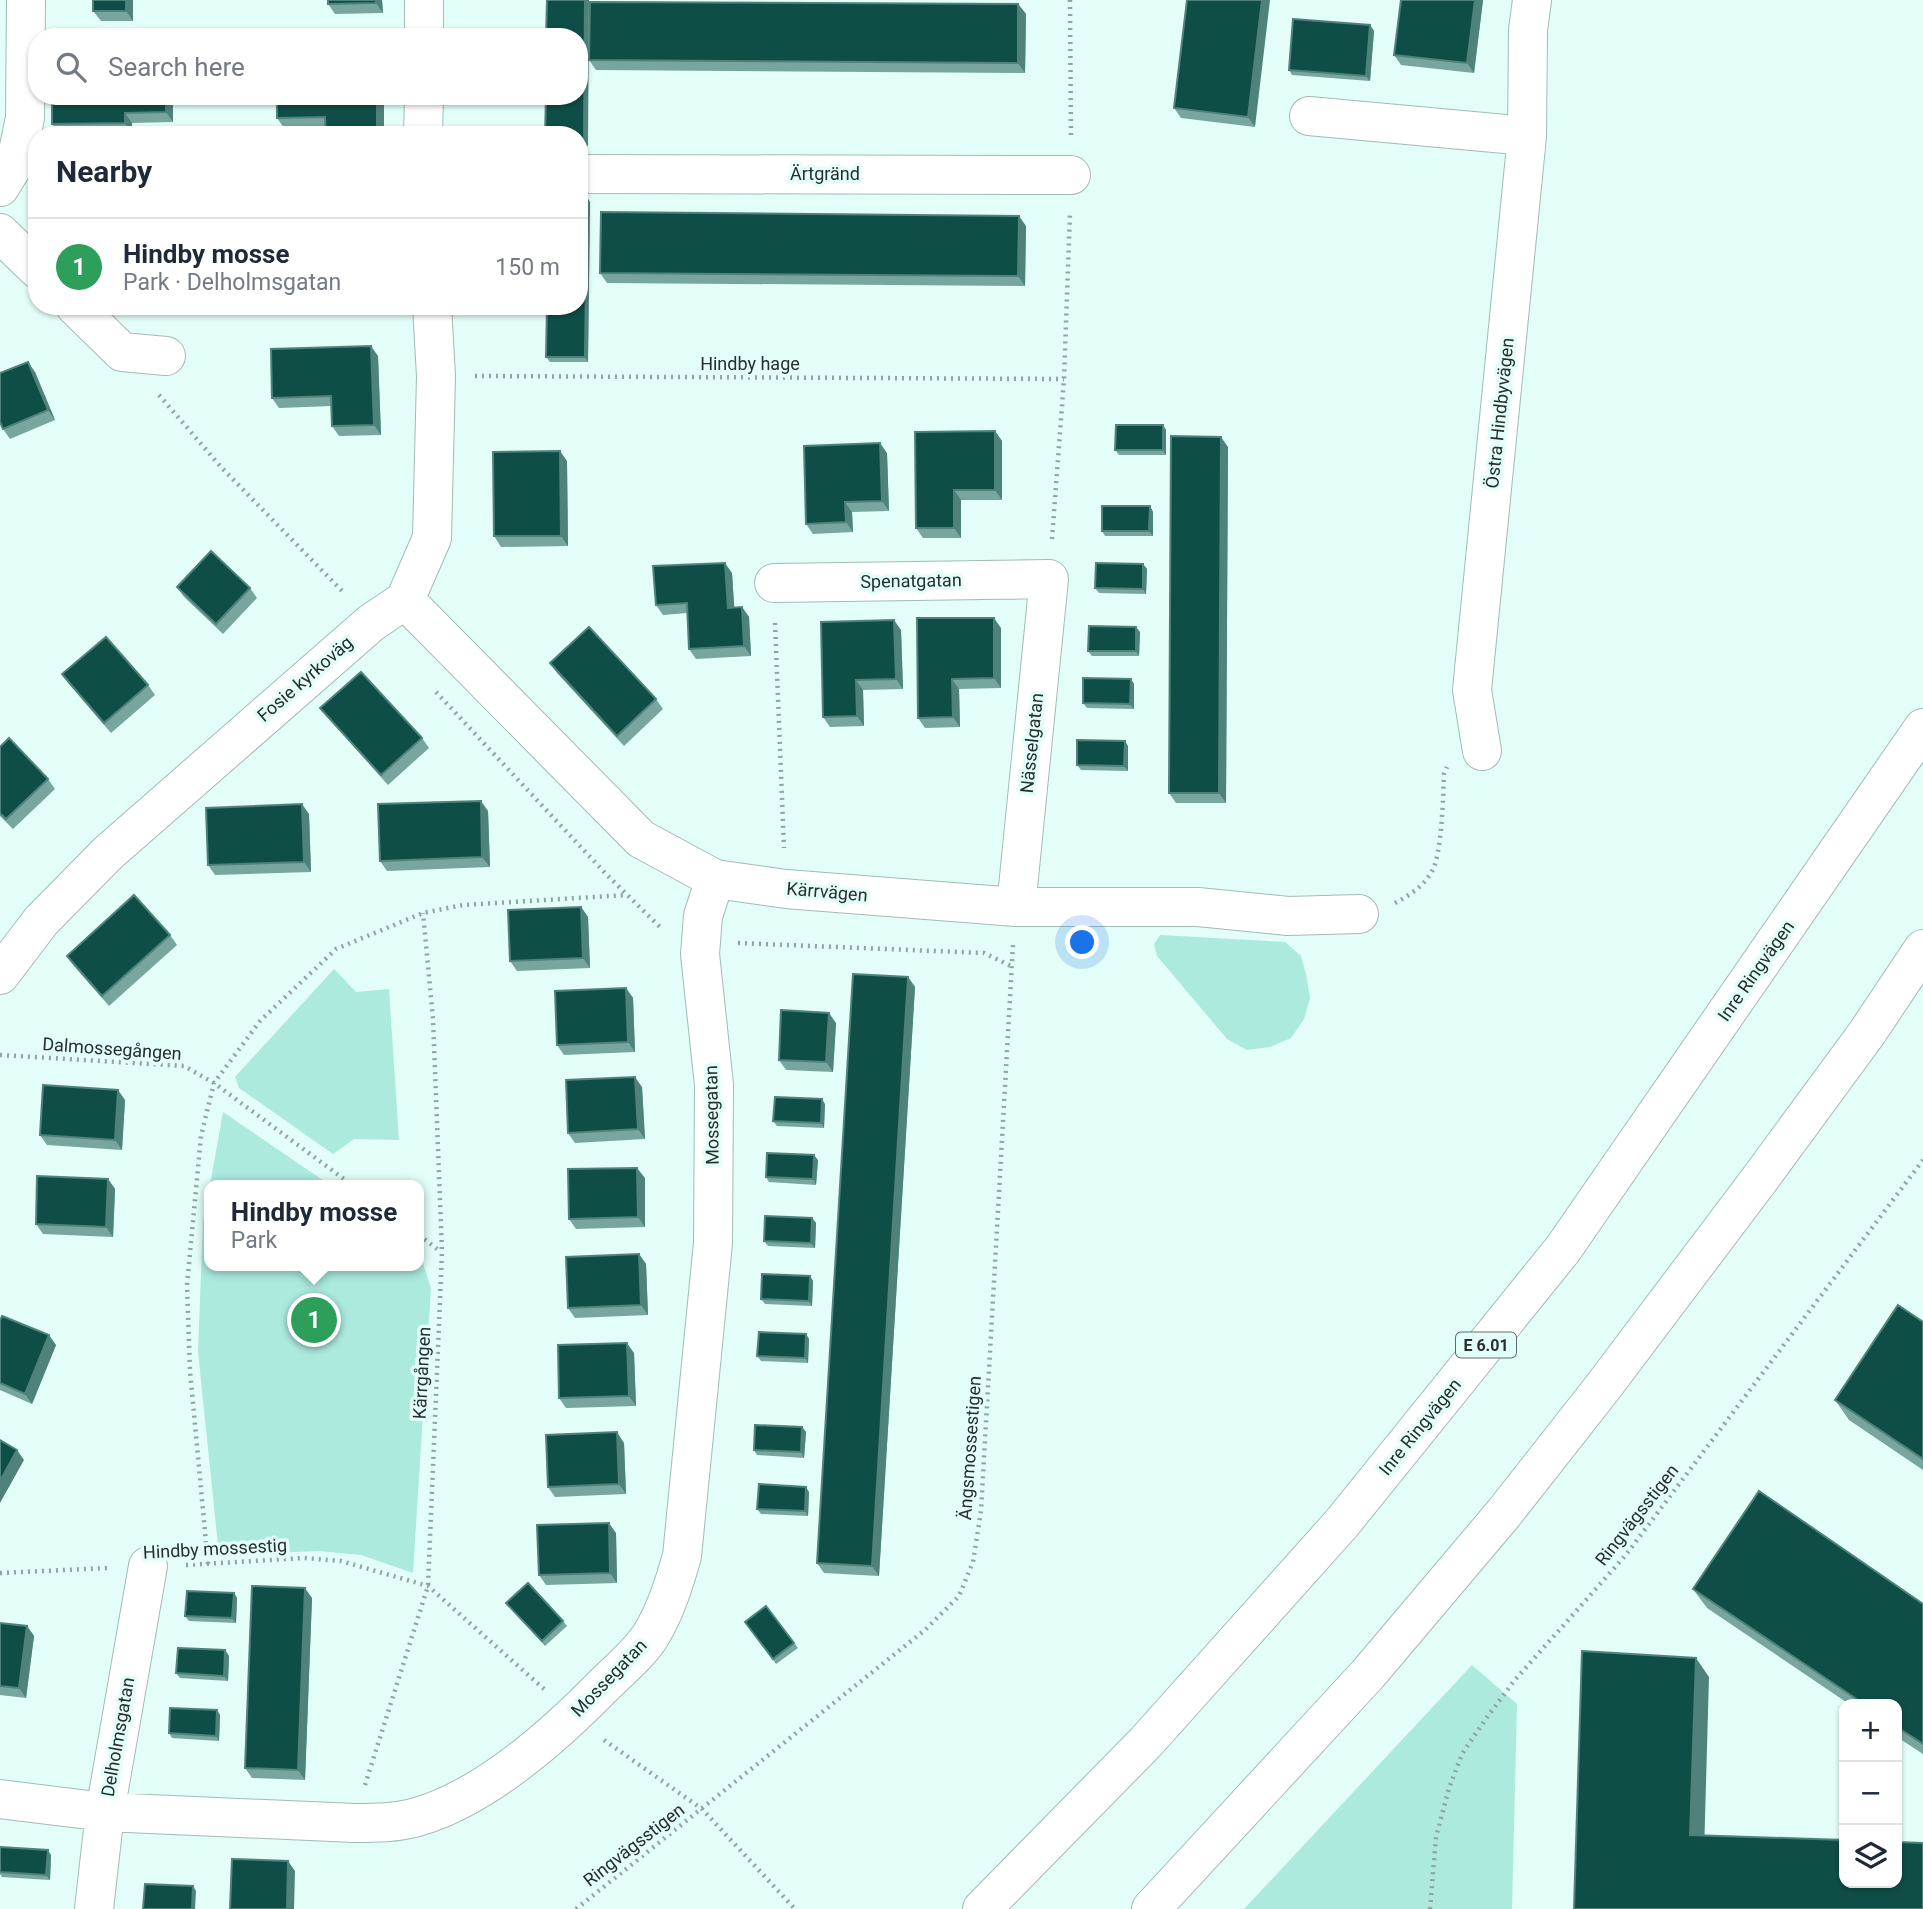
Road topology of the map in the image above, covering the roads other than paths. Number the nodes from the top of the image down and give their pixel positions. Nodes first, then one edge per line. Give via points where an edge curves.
1 (26, 0) edge
2 (424, 0) edge
3 (1532, 0) edge
4 (424, 28) edge
5 (424, 105) edge
6 (1308, 116) dead end
7 (423, 126) edge
8 (1527, 136) junction
9 (588, 174) edge
10 (1072, 174) road end
11 (0, 187) edge
12 (2, 239) edge
13 (28, 261) edge
14 (84, 315) edge
15 (433, 315) edge
16 (166, 356) dead end
17 (1049, 579) joint
18 (774, 583) road end
19 (405, 600) junction
20 (1923, 728) edge
21 (1465, 757) road end
22 (715, 879) junction
23 (1016, 907) junction
24 (1359, 914) road end
25 (1923, 949) edge
26 (0, 975) edge
27 (148, 1566) road end
28 (0, 1799) edge
29 (105, 1812) junction
30 (94, 1909) edge
31 (982, 1909) edge
32 (1151, 1909) edge

1 - 11 main road via 25,118 16,161
2 - 4 main road
3 - 8 main road, Östra Hindbyvägen
5 - 7 main road
6 - 8 main road
8 - 21 main road, Östra Hindbyvägen
9 - 10 main road, Ärtgränd
12 - 13 main road
14 - 16 main road via 122,352
15 - 19 main road via 436,376 432,538
17 - 18 main road, Spenatgatan
17 - 23 main road, Nässelgatan
19 - 22 main road, Kärrvägen via 641,839
19 - 26 main road, Fosie kyrkoväg via 370,623 108,853 41,921
20 - 31 main road, Inre Ringvägen / E 6.01 via 1563,1249 1342,1522 1146,1742
22 - 23 main road, Kärrvägen
22 - 29 main road, Mossegatan via 703,916 700,954 714,1085 713,1243 681,1556 670,1598 650,1637 584,1706 489,1782 416,1817 354,1823
23 - 24 main road, Kärrvägen via 1198,907 1288,916
25 - 32 main road via 1759,1180 1504,1513 1368,1674
27 - 29 main road, Delholmsgatan
28 - 29 main road, Mossegatan
29 - 30 main road, Delholmsgatan

